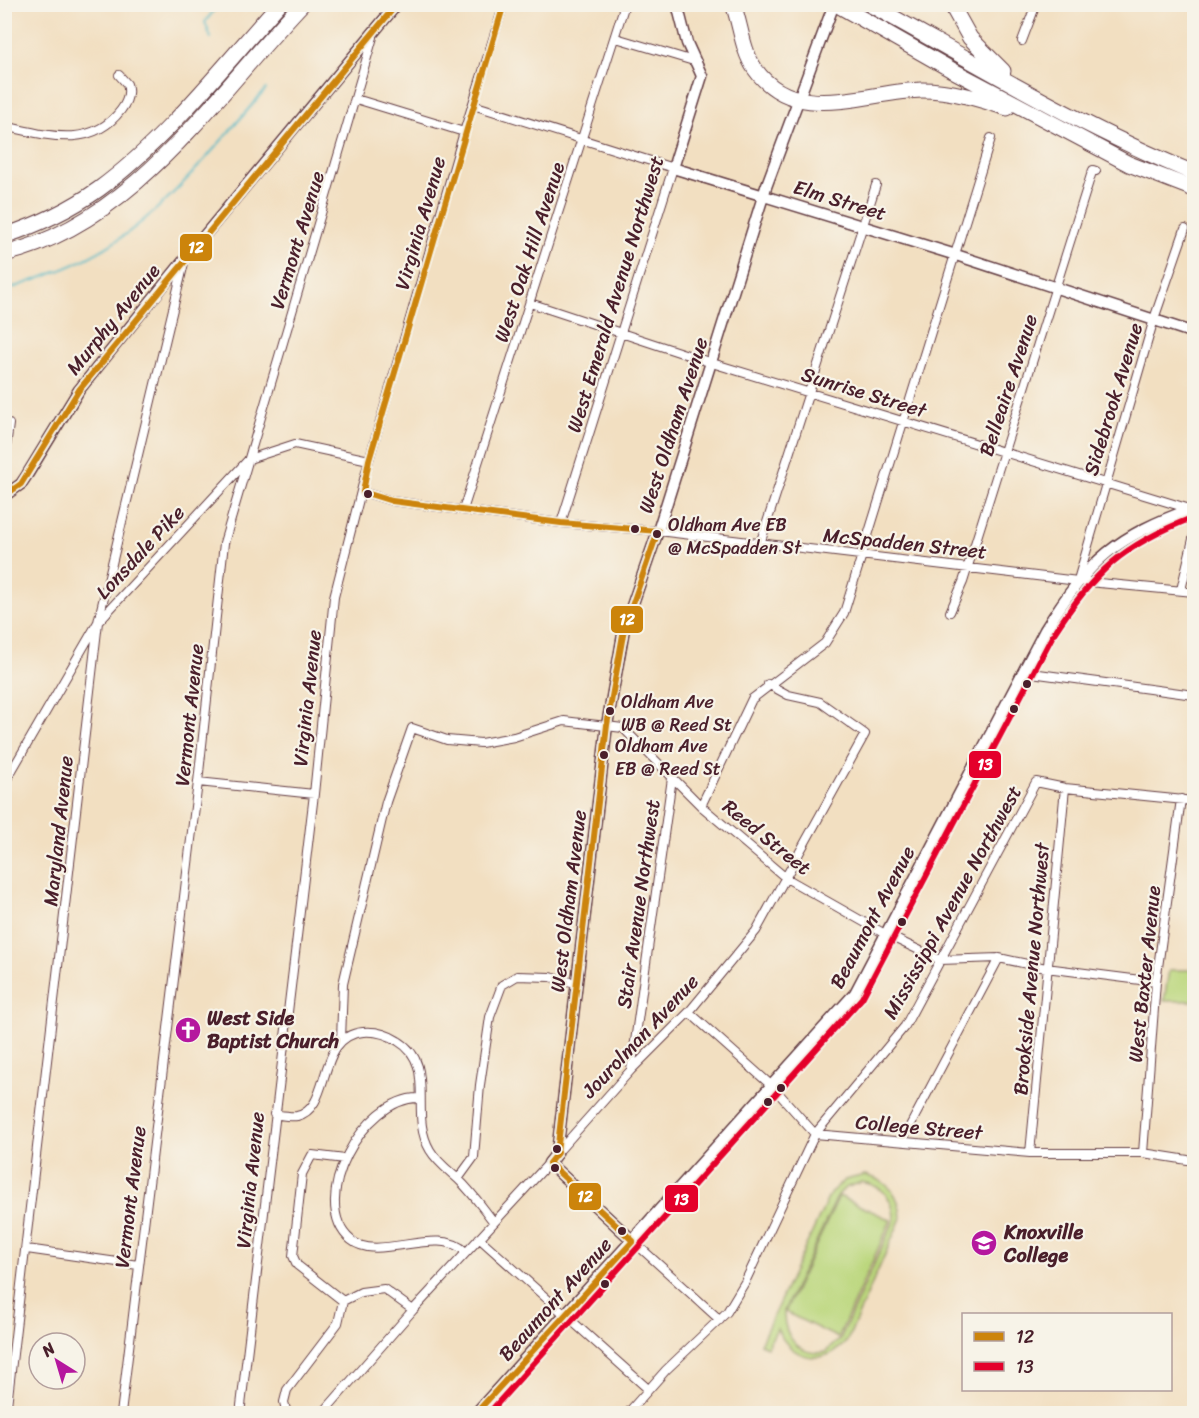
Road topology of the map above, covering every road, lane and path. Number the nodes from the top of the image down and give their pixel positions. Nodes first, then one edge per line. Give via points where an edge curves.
1 (279, 4) edge
2 (302, 4) edge
3 (397, 4) edge
4 (504, 4) edge
5 (625, 4) edge
6 (677, 4) edge
7 (733, 4) edge
8 (835, 4) edge
9 (868, 4) edge
10 (951, 4) edge
11 (1036, 4) edge
12 (373, 37) junction
13 (616, 38) junction
14 (1022, 41) dead end
15 (697, 62) junction
16 (128, 95) dead end
17 (1036, 98) junction
18 (356, 99) junction
19 (797, 99) junction
20 (473, 105) junction
21 (4, 126) edge
22 (1058, 126) junction
23 (464, 132) junction
24 (991, 138) dead end
25 (583, 139) junction
26 (673, 168) junction
27 (1096, 171) dead end
28 (1194, 173) edge
29 (1153, 174) junction
30 (876, 185) dead end
31 (1194, 189) edge
32 (763, 195) junction
33 (1194, 199) edge
34 (863, 226) junction
35 (1185, 229) dead end
36 (4, 236) edge
37 (4, 254) edge
38 (956, 255) junction
39 (184, 259) junction
40 (1057, 288) junction
41 (530, 303) junction
42 (1154, 319) junction
43 (623, 333) junction
44 (1194, 333) edge
45 (712, 363) junction
46 (810, 393) junction
47 (906, 422) junction
48 (9, 424) dead end
49 (1003, 453) junction
50 (249, 459) junction
51 (369, 460) junction
52 (4, 462) edge
53 (1105, 485) junction
54 (363, 492) junction
55 (4, 496) edge
56 (1192, 509) edge
57 (463, 510) junction
58 (561, 523) junction
59 (658, 531) junction
60 (1194, 535) edge
61 (760, 544) junction
62 (862, 555) junction
63 (966, 566) junction
64 (1078, 581) junction
65 (1181, 590) junction
66 (1194, 592) edge
67 (950, 612) dead end
68 (98, 622) junction
69 (1024, 672) junction
70 (768, 684) junction
71 (1194, 695) edge
72 (607, 725) junction
73 (672, 778) junction
74 (198, 782) junction
75 (4, 784) edge
76 (1065, 788) junction
77 (314, 794) junction
78 (1181, 799) junction
79 (1194, 801) edge
80 (701, 806) junction
81 (786, 878) junction
82 (885, 934) junction
83 (999, 958) junction
84 (940, 960) junction
85 (1046, 968) junction
86 (576, 982) junction
87 (1156, 982) junction
88 (689, 1011) junction
89 (341, 1040) junction
90 (632, 1070) junction
91 (773, 1087) junction
92 (419, 1098) junction
93 (274, 1113) junction
94 (815, 1134) junction
95 (902, 1141) junction
96 (1030, 1153) junction
97 (1143, 1153) junction
98 (557, 1154) junction
99 (345, 1159) junction
100 (1194, 1161) edge
101 (549, 1162) junction
102 (458, 1179) junction
103 (494, 1221) junction
104 (479, 1238) junction
105 (633, 1241) junction
106 (27, 1249) junction
107 (466, 1252) junction
108 (138, 1265) junction
109 (343, 1301) junction
110 (413, 1310) junction
111 (565, 1313) junction
112 (720, 1320) junction
113 (648, 1389) junction
114 (6, 1413) edge
115 (121, 1413) edge
116 (240, 1413) edge
117 (287, 1413) edge
118 (322, 1413) edge
119 (476, 1413) edge
120 (627, 1413) edge

1 - 36 highway via 133,160 98,189 53,216
2 - 37 highway via 165,157 126,190 49,238
3 - 12 street, Murphy Avenue
4 - 20 street, Virginia Avenue
5 - 13 street, West Oak Hill Avenue
6 - 15 street via 687,43
7 - 19 highway via 746,52 756,69 767,82
8 - 19 street, West Oldham Avenue
8 - 22 highway
9 - 17 highway
10 - 17 highway via 970,38 990,61
11 - 14 street
12 - 18 street, Vermont Avenue
12 - 39 street, Murphy Avenue
13 - 15 street
13 - 25 street, West Oak Hill Avenue
15 - 26 street, West Emerald Avenue Northwest via 702,76
16 - 21 street via 111,121 70,139
17 - 28 highway via 1131,147
18 - 23 street
18 - 50 street, Vermont Avenue
19 - 22 highway via 827,103 924,90 985,100
19 - 32 street, West Oldham Avenue
20 - 23 street, Virginia Avenue
20 - 25 street, Elm Street
22 - 29 highway
23 - 51 street, Virginia Avenue
24 - 38 street
25 - 26 street, Elm Street
25 - 41 street, West Oak Hill Avenue
26 - 32 street, Elm Street
26 - 43 street, West Emerald Avenue Northwest
27 - 40 street, Belleaire Avenue via 1091,175
29 - 31 highway
29 - 33 highway
30 - 34 street
32 - 34 street, Elm Street
32 - 45 street, West Oldham Avenue
34 - 38 street, Elm Street
34 - 46 street
35 - 42 street, Sidebrook Avenue
38 - 40 street, Elm Street
38 - 47 street
39 - 55 street, Murphy Avenue via 79,390 21,484
39 - 68 street, Maryland Avenue
40 - 42 street, Elm Street
40 - 49 street, Belleaire Avenue
41 - 43 street, Sunrise Street
41 - 57 street, West Oak Hill Avenue
42 - 44 street, Elm Street
42 - 53 street, Sidebrook Avenue
43 - 45 street, Sunrise Street
43 - 58 street, West Emerald Avenue Northwest
45 - 46 street, Sunrise Street
45 - 59 street, West Oldham Avenue
46 - 47 street, Sunrise Street
46 - 61 street
47 - 49 street, Sunrise Street
47 - 62 street
48 - 52 street
49 - 53 street, Sunrise Street
49 - 63 street, Belleaire Avenue
50 - 51 street, Lonsdale Pike via 295,444
50 - 68 street, Lonsdale Pike
50 - 74 street, Vermont Avenue via 224,543
51 - 54 street, Virginia Avenue
53 - 56 street, Sunrise Street
53 - 64 street, Sidebrook Avenue
54 - 57 street, McSpadden Street via 392,501
54 - 77 street, Virginia Avenue via 334,597
56 - 64 street, Beaumont Avenue via 1134,532
57 - 58 street, McSpadden Street
58 - 59 street, McSpadden Street
59 - 61 street, McSpadden Street
59 - 72 street, West Oldham Avenue via 624,629
60 - 65 street
61 - 62 street, McSpadden Street
62 - 63 street, McSpadden Street
62 - 70 street via 844,613 825,643
63 - 64 street, McSpadden Street
63 - 67 street, Belleaire Avenue
64 - 65 street, McSpadden Street
64 - 69 street, Beaumont Avenue via 1045,630
65 - 66 street, McSpadden Street
68 - 75 street, Lonsdale Pike
68 - 106 street, Maryland Avenue
69 - 71 street
69 - 82 street, Beaumont Avenue
70 - 80 street via 752,699
70 - 81 street, Jourolman Avenue via 788,695 820,702 865,734
72 - 73 street, Reed Street via 623,728
72 - 86 street, West Oldham Avenue
72 - 89 street, Reed Street via 564,721 481,743 447,740 412,728 386,802 343,984
73 - 80 street, Reed Street
73 - 90 street, Stair Avenue Northwest
74 - 77 street
74 - 108 street, Vermont Avenue
76 - 78 street
76 - 84 street, Mississippi Avenue Northwest via 1036,782
76 - 85 street, Brookside Avenue Northwest
77 - 93 street, Virginia Avenue
78 - 79 street
78 - 87 street, West Baxter Avenue
80 - 81 street, Reed Street
81 - 82 street, Reed Street
81 - 88 street, Jourolman Avenue via 756,931
82 - 84 street, Reed Street
82 - 91 street, Beaumont Avenue via 855,993
83 - 84 street, Reed Street
83 - 85 street, Reed Street
83 - 95 street
84 - 94 street, Mississippi Avenue Northwest via 905,1026
85 - 87 street, Reed Street
85 - 96 street, Brookside Avenue Northwest
86 - 98 street, West Oldham Avenue
86 - 102 street via 517,976 502,985 490,1017 474,1157
87 - 97 street, West Baxter Avenue
88 - 90 street, Jourolman Avenue
88 - 91 street
89 - 92 street via 372,1032 401,1043 418,1060
89 - 93 street via 315,1102 295,1116
90 - 98 street, Jourolman Avenue
91 - 94 street
91 - 105 street, Beaumont Avenue
92 - 99 street via 401,1100 380,1112 354,1141
92 - 102 street via 424,1137 438,1161
93 - 116 street, Virginia Avenue
94 - 95 street, College Street
94 - 112 street, Mississippi Avenue Northwest via 745,1282
95 - 96 street, College Street
96 - 97 street, College Street
97 - 100 street, College Street
98 - 101 street, Jourolman Avenue
99 - 107 street via 335,1206 351,1241 367,1246 452,1242
99 - 109 street via 312,1155 306,1162 293,1256 297,1265
101 - 103 street, Jourolman Avenue
101 - 105 street
102 - 103 street
103 - 104 street, Jourolman Avenue
104 - 107 street, Jourolman Avenue
104 - 111 street
105 - 111 street, Beaumont Avenue
105 - 112 street
106 - 108 street
106 - 114 street, Maryland Avenue
107 - 110 street, Jourolman Avenue
108 - 115 street, Vermont Avenue
109 - 110 street via 361,1292 384,1289
109 - 117 street via 342,1315 332,1333 287,1390
110 - 118 street, Jourolman Avenue
111 - 113 street
111 - 119 street, Beaumont Avenue
112 - 113 street, Mississippi Avenue Northwest
113 - 120 street, Mississippi Avenue Northwest

